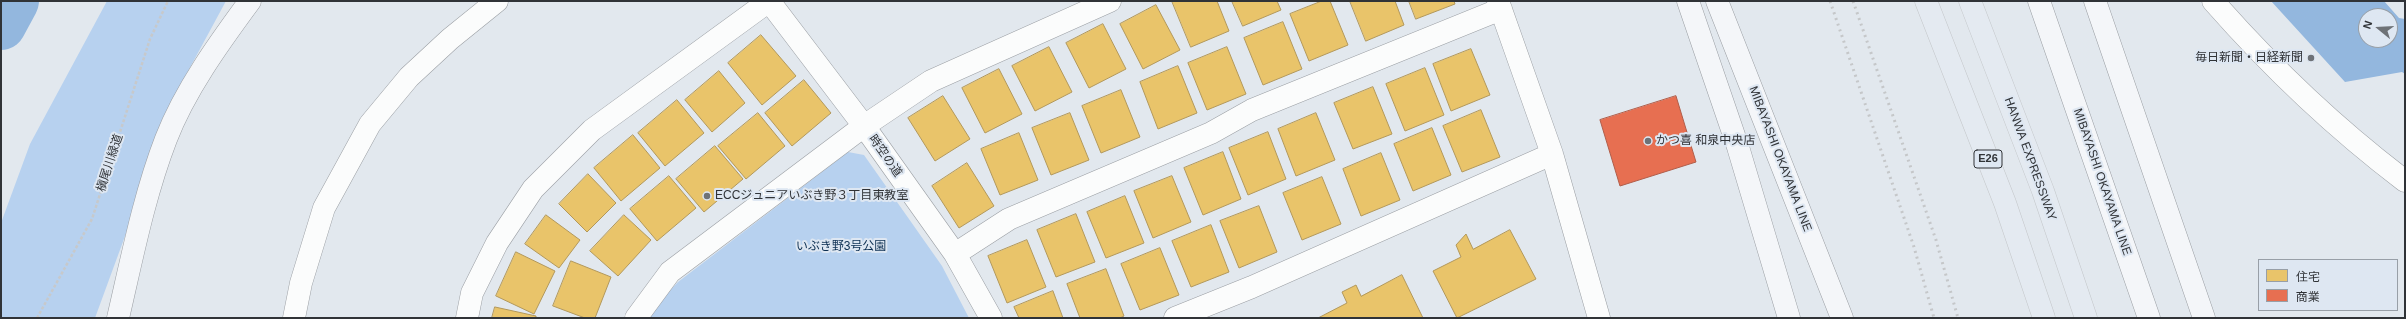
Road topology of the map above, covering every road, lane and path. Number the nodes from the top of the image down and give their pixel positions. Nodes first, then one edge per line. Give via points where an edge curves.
1 (168, 1) edge
2 (250, 1) edge
3 (497, 1) edge
4 (769, 1) edge
5 (1110, 1) edge
6 (1688, 1) edge
7 (1717, 1) edge
8 (1926, 1) edge
9 (1970, 1) edge
10 (2039, 1) edge
11 (2095, 1) edge
12 (2214, 1) edge
13 (1500, 5) edge
14 (864, 126) junction
15 (1552, 154) junction
16 (2405, 181) edge
17 (955, 254) junction
18 (37, 318) edge
19 (118, 318) edge
20 (294, 318) edge
21 (467, 318) edge
22 (636, 318) edge
23 (991, 318) edge
24 (1175, 318) edge
25 (1599, 318) edge
26 (1789, 318) edge
27 (1842, 318) edge
28 (2044, 318) edge
29 (2086, 318) edge
30 (2149, 318) edge
31 (2204, 318) edge

1 - 18 path, 槇尾川緑道 via 150,39 92,219
2 - 19 main road via 193,87 166,138 149,190
3 - 20 street via 409,77 370,124 324,208 301,283
4 - 14 street, 時空の道
4 - 21 street via 592,130 533,189 497,243 472,293
5 - 14 street via 931,81
6 - 26 main road via 1738,147
7 - 27 main road, MIBAYASHI OKAYAMA LINE
8 - 28 highway, E26 via 2005,203
9 - 29 highway, HANWA EXPRESSWAY via 2043,191
10 - 30 main road, MIBAYASHI OKAYAMA LINE
11 - 31 main road
12 - 16 street via 2252,46 2312,103 2378,161
13 - 15 street
13 - 17 street via 1252,110 1211,134 1009,219
14 - 17 street, 時空の道
14 - 22 street via 670,272
15 - 24 street via 1252,287
15 - 25 street
17 - 23 street, 時空の道

